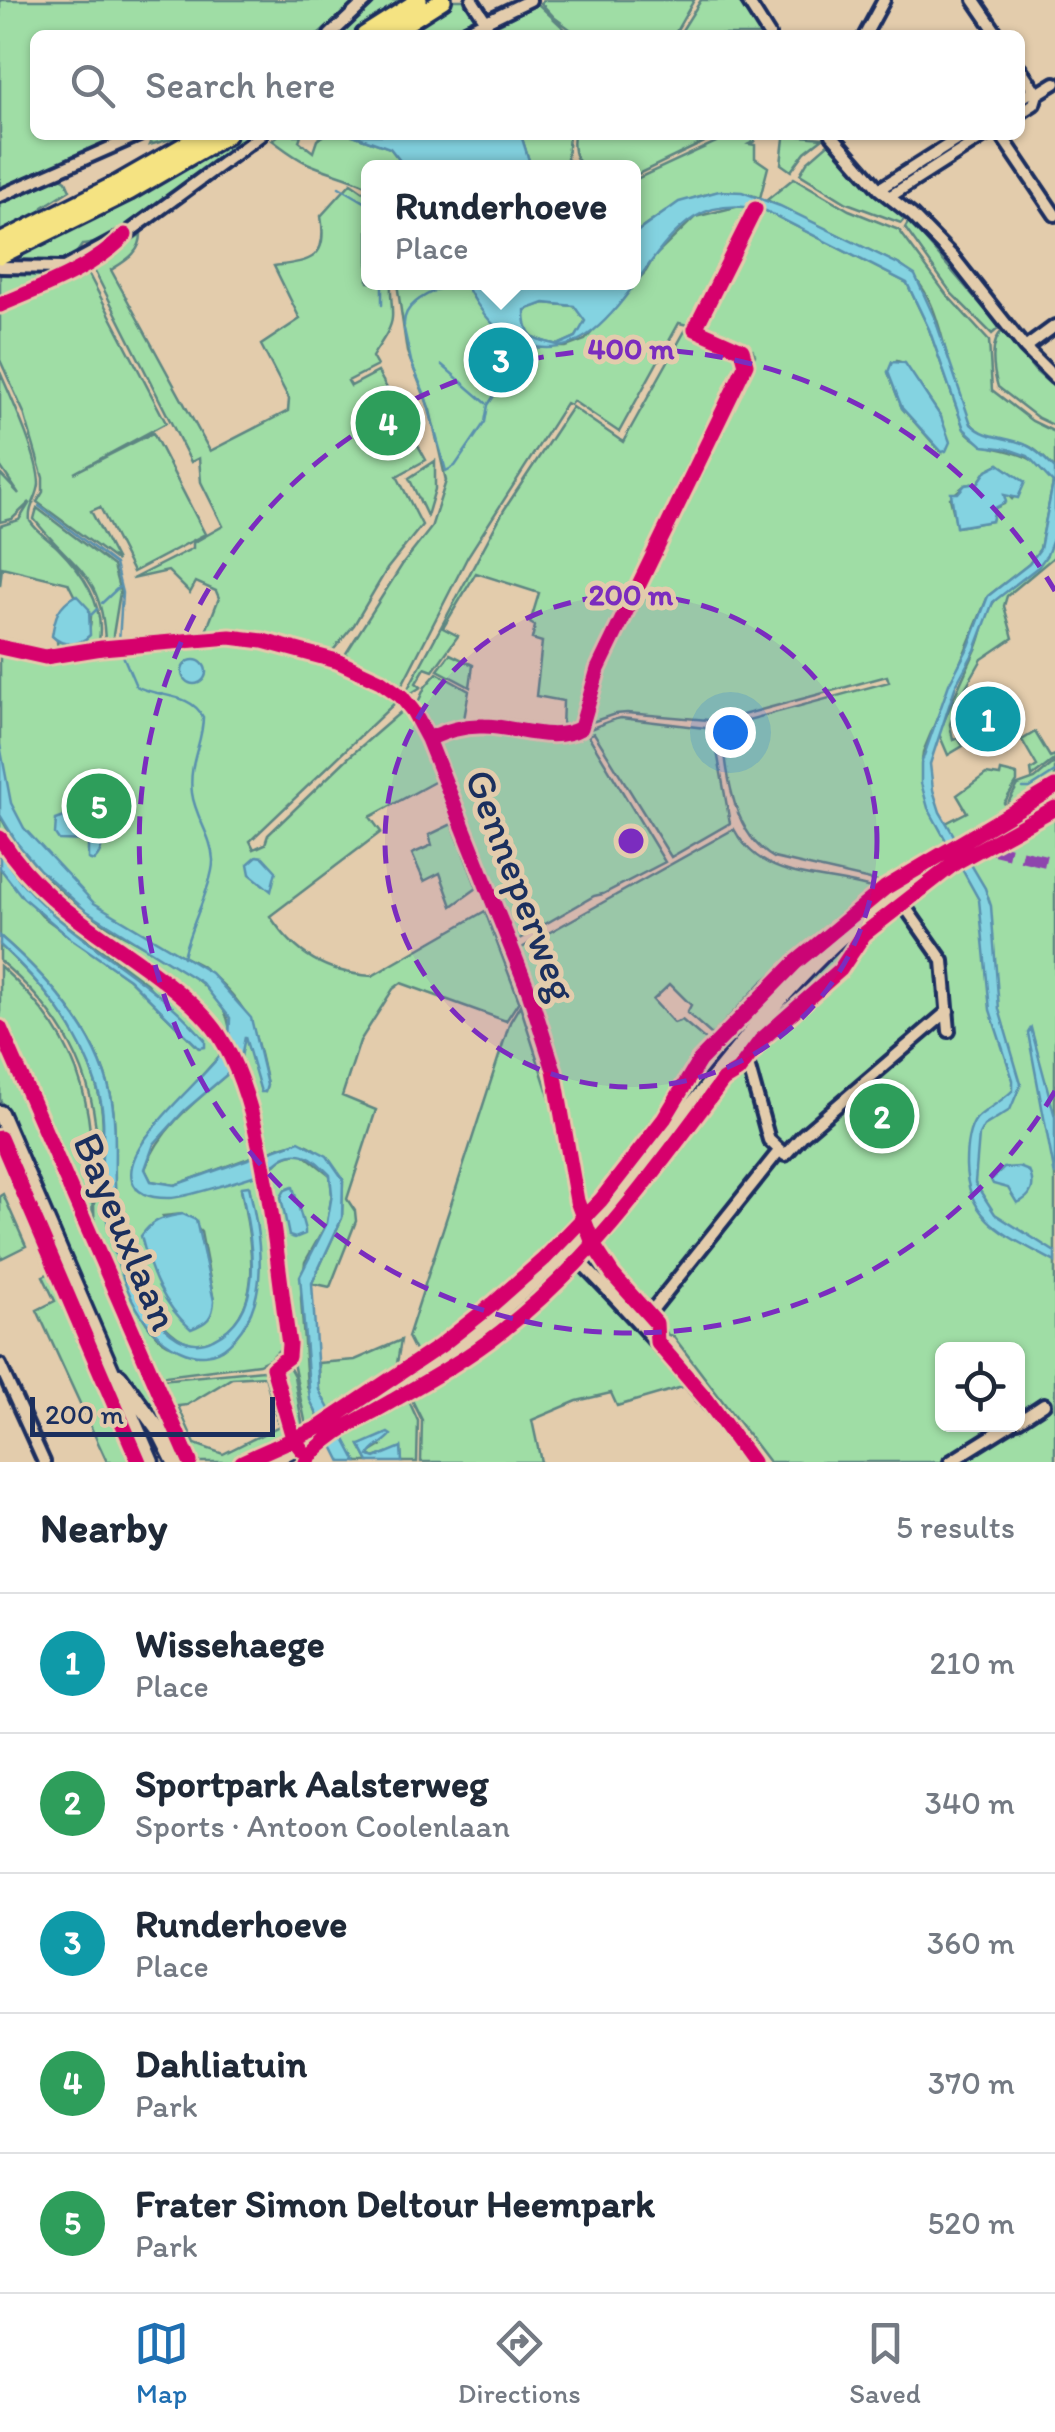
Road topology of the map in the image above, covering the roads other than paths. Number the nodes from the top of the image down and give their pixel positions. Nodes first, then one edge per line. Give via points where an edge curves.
1 (367, 0) edge
2 (419, 0) edge
3 (443, 0) edge
4 (472, 0) edge
5 (530, 0) edge
6 (747, 0) edge
7 (884, 0) edge
8 (974, 0) edge
9 (486, 22) junction
10 (335, 30) edge
11 (372, 30) edge
12 (396, 30) edge
13 (468, 30) edge
14 (766, 30) edge
15 (868, 30) edge
16 (995, 30) edge
17 (1025, 76) edge
18 (1055, 83) edge
19 (1037, 94) junction
20 (1025, 96) edge
21 (1025, 110) edge
22 (128, 140) edge
23 (193, 140) edge
24 (218, 140) edge
25 (254, 140) edge
26 (836, 140) edge
27 (1004, 140) edge
28 (949, 145) edge
29 (878, 190) junction
30 (0, 196) edge
31 (889, 197) junction
32 (1055, 215) edge
33 (0, 242) edge
34 (0, 256) edge
35 (0, 267) edge
36 (1055, 326) edge
37 (1026, 348) junction
38 (1055, 378) edge
39 (0, 647) edge
40 (1055, 798) edge
41 (896, 894) junction
42 (948, 1011) junction
43 (949, 1031) dead end
44 (734, 1051) junction
45 (554, 1070) dead end
46 (0, 1113) edge
47 (780, 1151) junction
48 (570, 1250) junction
49 (641, 1324) junction
50 (0, 1365) edge
51 (112, 1368) junction
52 (273, 1368) dead end
53 (1044, 1404) dead end
54 (1025, 1416) edge
55 (999, 1432) edge
56 (318, 1436) junction
57 (298, 1446) junction
58 (44, 1462) edge
59 (151, 1462) edge
60 (175, 1462) edge
61 (269, 1462) edge
62 (286, 1462) edge
63 (752, 1462) edge
64 (950, 1462) edge

1 - 10 street
2 - 11 main road
3 - 12 main road
4 - 9 street
5 - 9 street
6 - 14 street
7 - 15 street
8 - 16 street
9 - 13 street
17 - 19 street
18 - 19 street
19 - 20 street
19 - 21 street
22 - 30 street
23 - 33 main road
24 - 34 main road
25 - 35 street via 125,235 64,268
26 - 29 street
27 - 32 street
28 - 29 street
28 - 31 street
29 - 31 street
31 - 37 street via 954,258
36 - 37 street
37 - 38 street
39 - 45 street, Genneperweg via 44,657 230,637 337,661 401,696 428,739
40 - 41 main road
41 - 42 street via 940,956
41 - 44 main road via 788,989
42 - 43 street
42 - 47 street via 784,1155
44 - 47 street via 749,1068 769,1140
44 - 48 main road
46 - 51 main road, Bayeuxlaan
47 - 49 street
48 - 49 street
48 - 56 main road via 447,1354
49 - 63 street
50 - 58 street
51 - 59 main road, Bayeuxlaan
51 - 60 main road, Bayeuxlaan
52 - 57 street
53 - 54 street
55 - 64 street
56 - 57 main road
56 - 62 main road
57 - 61 main road

